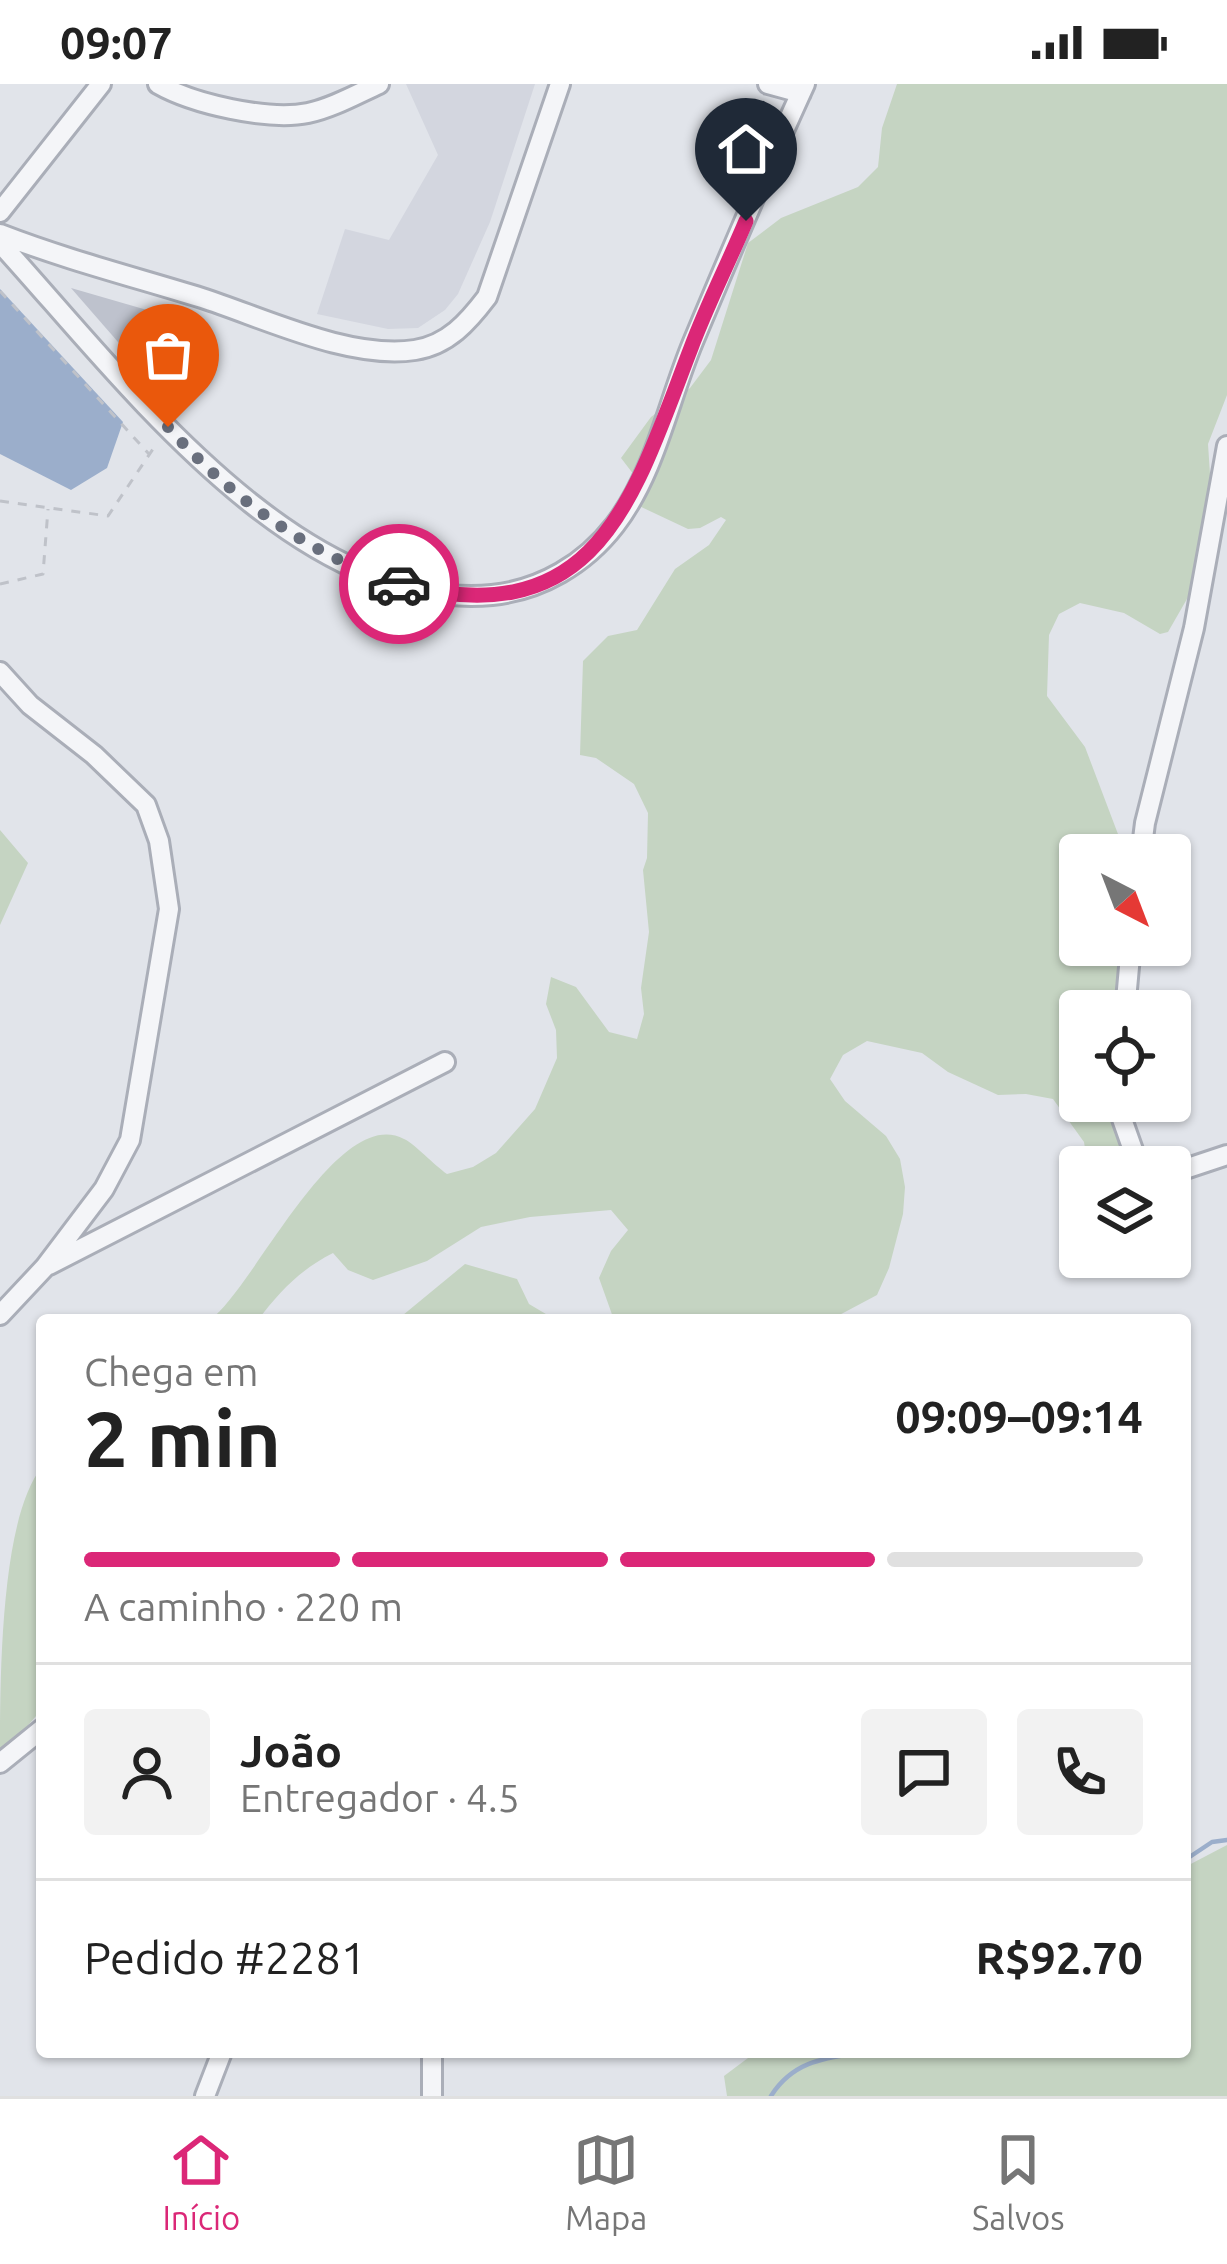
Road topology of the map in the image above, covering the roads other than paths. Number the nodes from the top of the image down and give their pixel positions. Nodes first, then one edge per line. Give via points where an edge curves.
1 (101, 84) edge
2 (158, 84) edge
3 (380, 84) edge
4 (560, 84) edge
5 (769, 84) edge
6 (803, 88) edge
7 (0, 212) edge
8 (0, 234) edge
9 (0, 243) edge
10 (1227, 446) edge
11 (0, 672) edge
12 (1144, 834) edge
13 (445, 1062) dead end
14 (1227, 1155) edge
15 (1191, 1167) edge
16 (45, 1267) junction
17 (0, 1315) edge
18 (36, 1734) edge
19 (0, 1763) edge
20 (220, 2058) edge
21 (432, 2058) edge
22 (205, 2096) edge
23 (432, 2096) edge

1 - 7 street
2 - 3 street via 286,115
4 - 8 street via 488,297 436,345 354,347
5 - 6 street
6 - 9 street via 616,524 567,570 504,594 468,597 396,583 271,518 182,443
10 - 12 street
11 - 16 street via 146,806 169,909 130,1140
13 - 16 street
14 - 15 street
16 - 17 street
18 - 19 street
20 - 22 street
21 - 23 street

